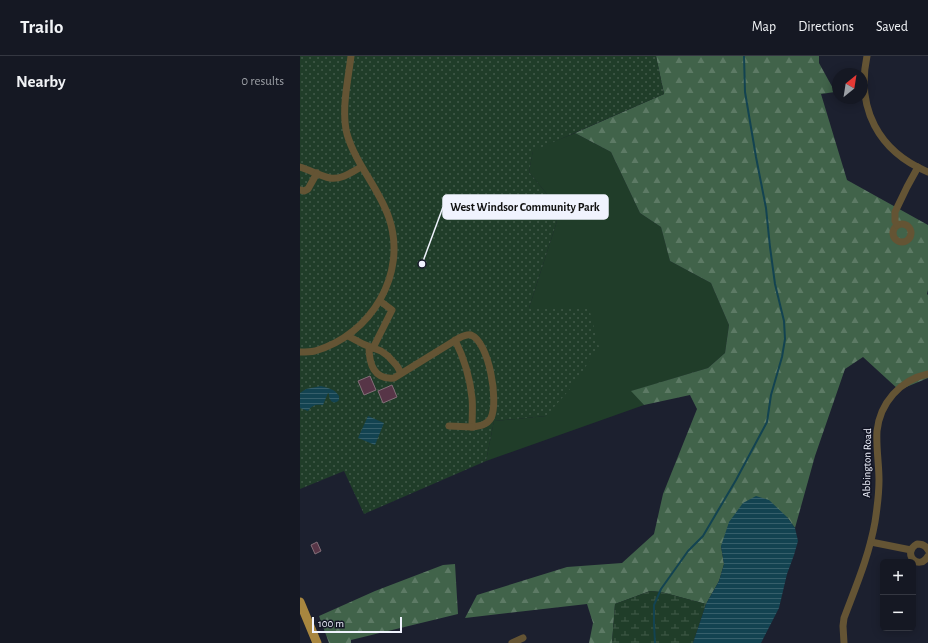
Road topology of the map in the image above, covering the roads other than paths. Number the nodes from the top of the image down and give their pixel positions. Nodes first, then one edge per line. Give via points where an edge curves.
1 (351, 56) edge
2 (867, 56) edge
3 (362, 166) junction
4 (300, 167) edge
5 (918, 168) junction
6 (928, 172) edge
7 (317, 173) junction
8 (300, 190) edge
9 (897, 225) dead end
10 (380, 301) junction
11 (348, 336) junction
12 (455, 340) junction
13 (371, 347) junction
14 (300, 352) edge
15 (401, 373) junction
16 (928, 374) edge
17 (449, 426) dead end
18 (472, 426) junction
19 (871, 542) junction
20 (911, 550) junction
21 (928, 550) edge
22 (928, 556) edge
23 (300, 602) edge
24 (523, 638) dead end
25 (317, 643) edge
26 (512, 643) edge
27 (844, 643) edge

1 - 3 street via 344,116 347,133 357,160
2 - 5 street via 864,92 874,125 896,153
3 - 7 street via 341,177 331,178
3 - 10 street via 390,219 394,247 389,281
4 - 7 street
5 - 6 street
5 - 9 street via 895,212
7 - 8 street via 308,189
10 - 11 street via 361,325
10 - 13 street via 392,310
11 - 13 street
11 - 14 street via 314,351
12 - 15 street
12 - 18 street via 470,382
12 - 18 street via 467,334 472,335 477,339 490,367 494,407 491,419 484,425
13 - 15 street via 388,356
13 - 15 street via 371,364 380,377 394,378
16 - 19 street, Abbington Road via 914,378 897,390 881,414 877,433 878,501
17 - 18 street
19 - 20 street
19 - 27 street, Abbington Road via 865,565 844,618
20 - 21 street via 920,544
20 - 22 street via 911,556 917,562 924,561
23 - 25 main road
24 - 26 street

